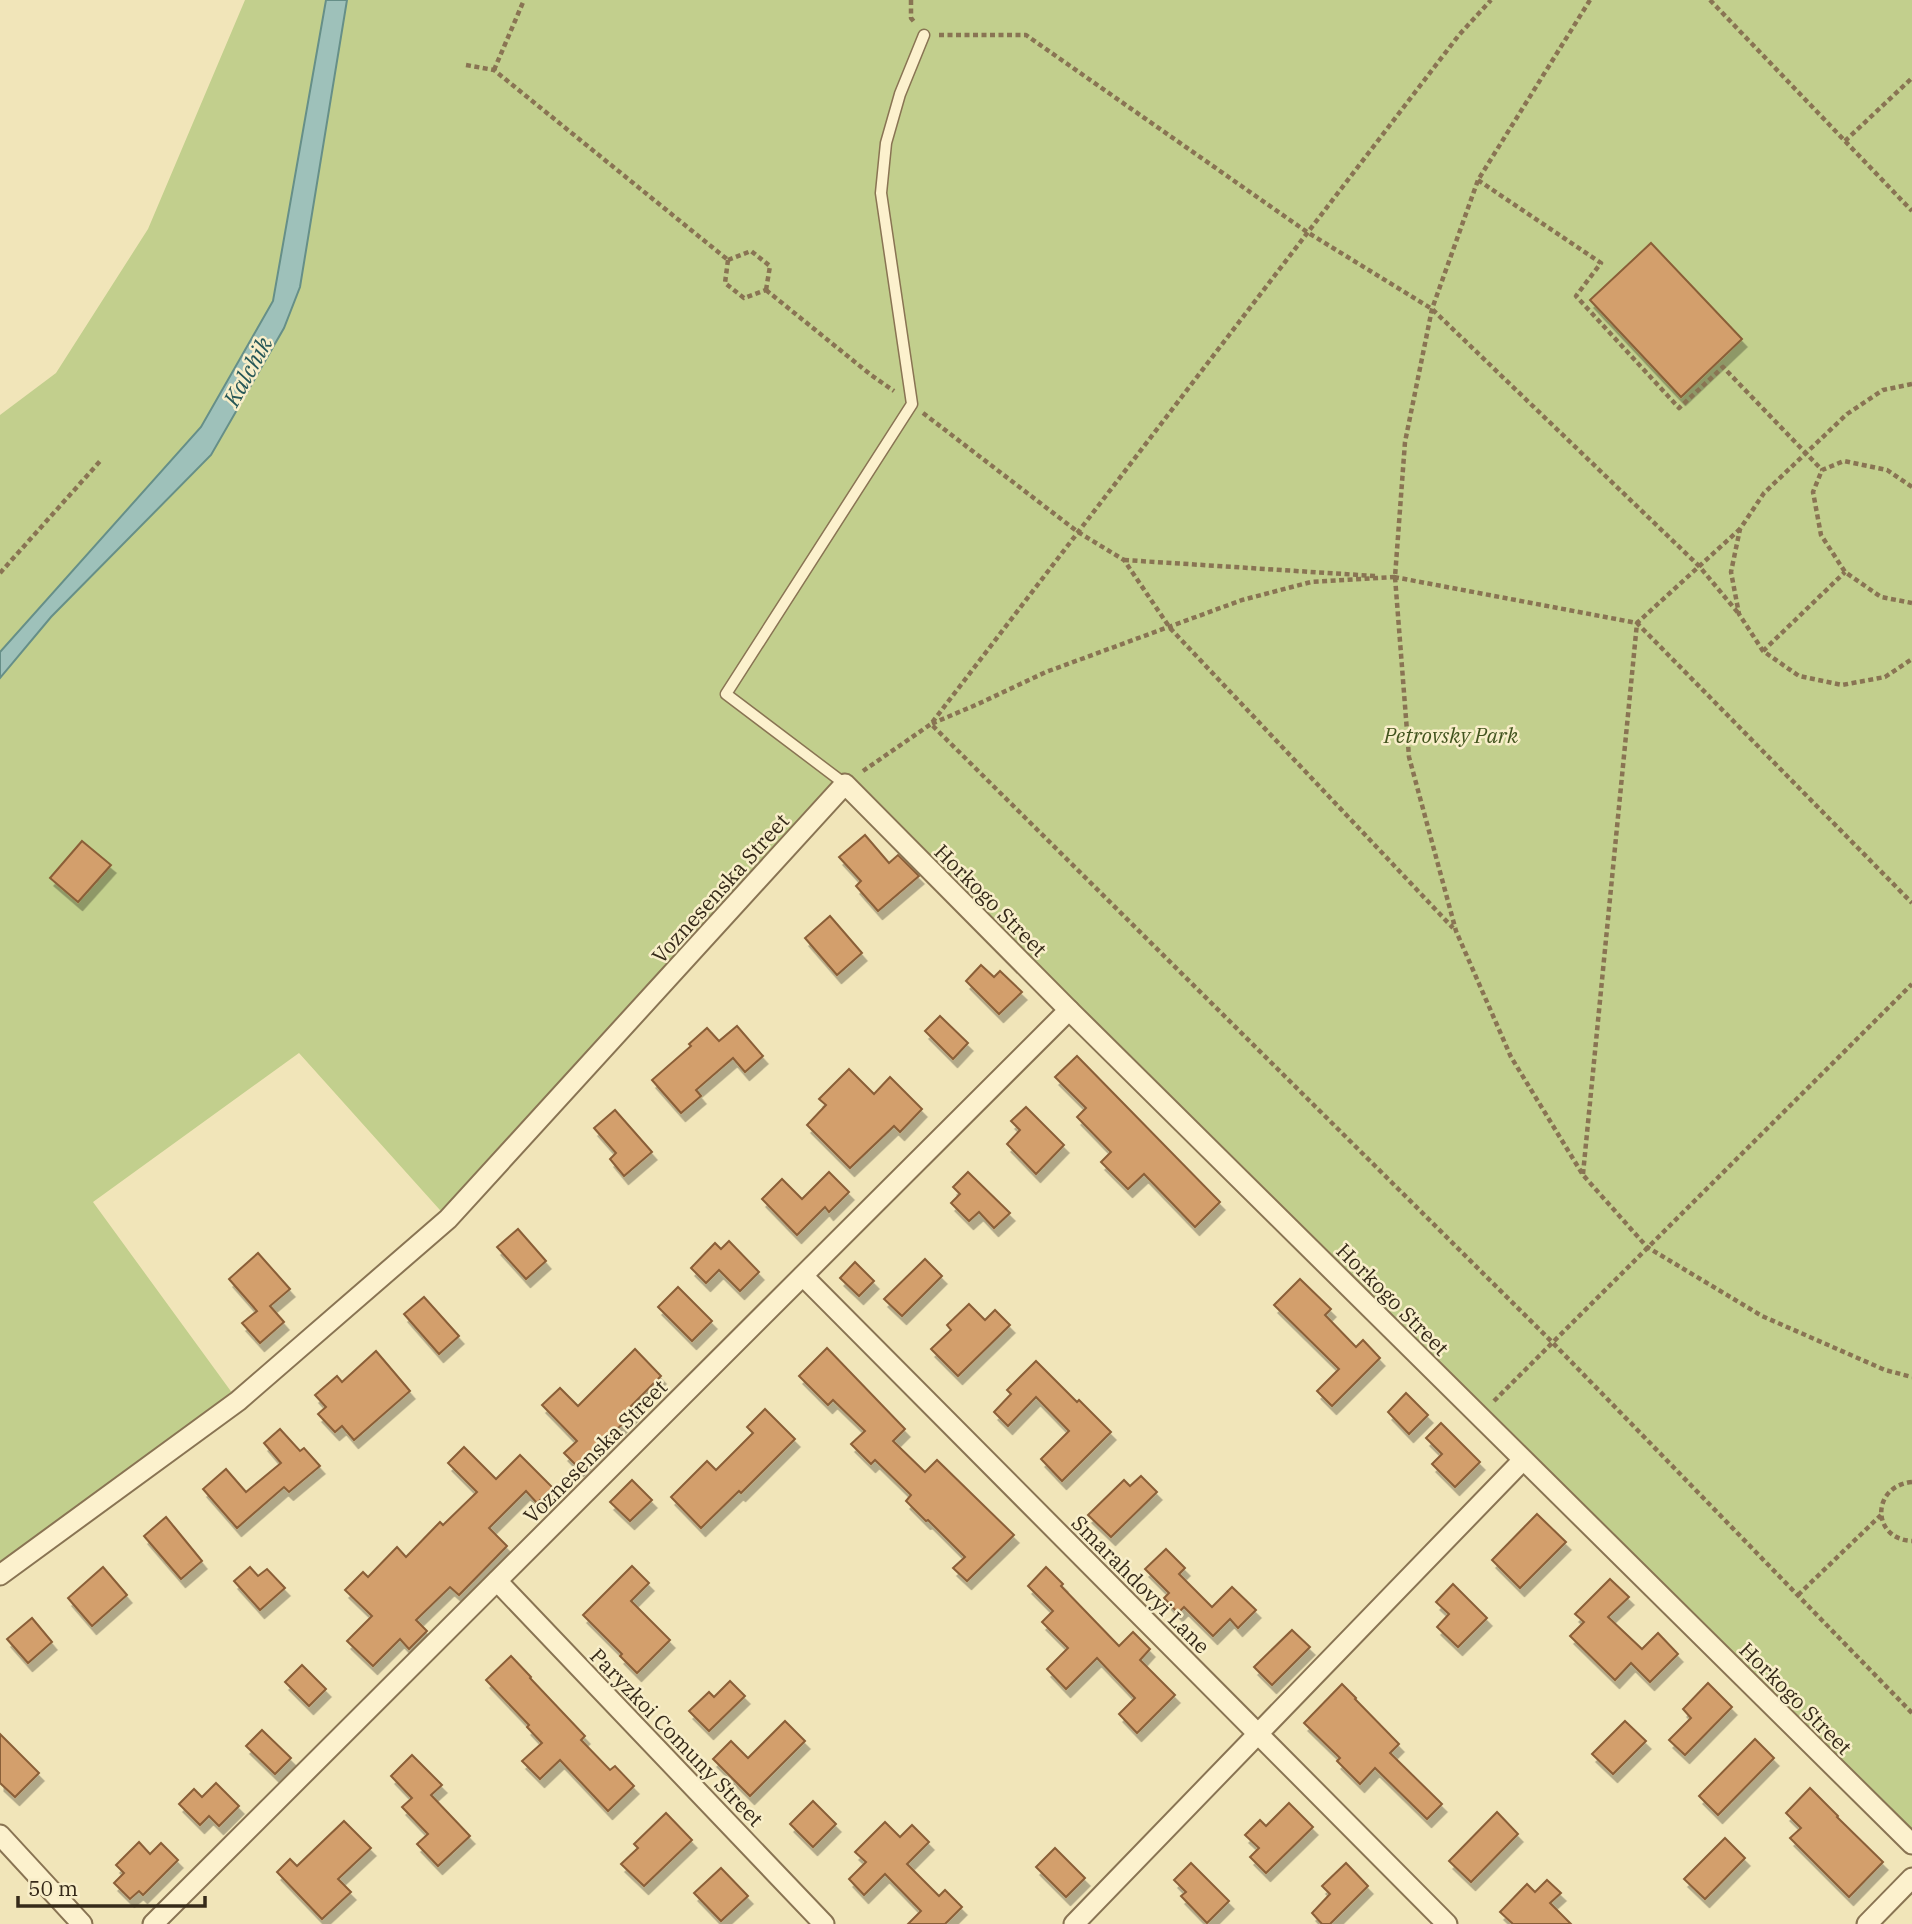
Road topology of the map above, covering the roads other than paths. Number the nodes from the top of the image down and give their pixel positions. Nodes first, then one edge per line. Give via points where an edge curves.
1 (924, 35) road end
2 (845, 784) junction
3 (1069, 1010) junction
4 (803, 1276) junction
5 (1523, 1460) junction
6 (0, 1575) edge
7 (497, 1581) junction
8 (1258, 1734) junction
9 (0, 1835) edge
10 (1912, 1844) edge
11 (1912, 1878) edge
12 (82, 1924) edge
13 (153, 1924) edge
14 (824, 1924) edge
15 (1074, 1924) edge
16 (1447, 1924) edge
17 (1867, 1924) edge

1 - 2 lane via 886,143 881,193 912,404 726,694
2 - 3 street, Horkogo Street
2 - 6 street, Voznesenska Street via 448,1219 238,1401
3 - 4 street, Voznesenska Street
3 - 5 street, Horkogo Street
4 - 7 street, Voznesenska Street
4 - 8 street, Smarahdovyi Lane
5 - 8 street
5 - 10 street, Horkogo Street
7 - 13 street, Voznesenska Street
7 - 14 street, Paryzkoi Comuny Street
8 - 15 street
8 - 16 street, Smarahdovyi Lane
9 - 12 street
11 - 17 street

